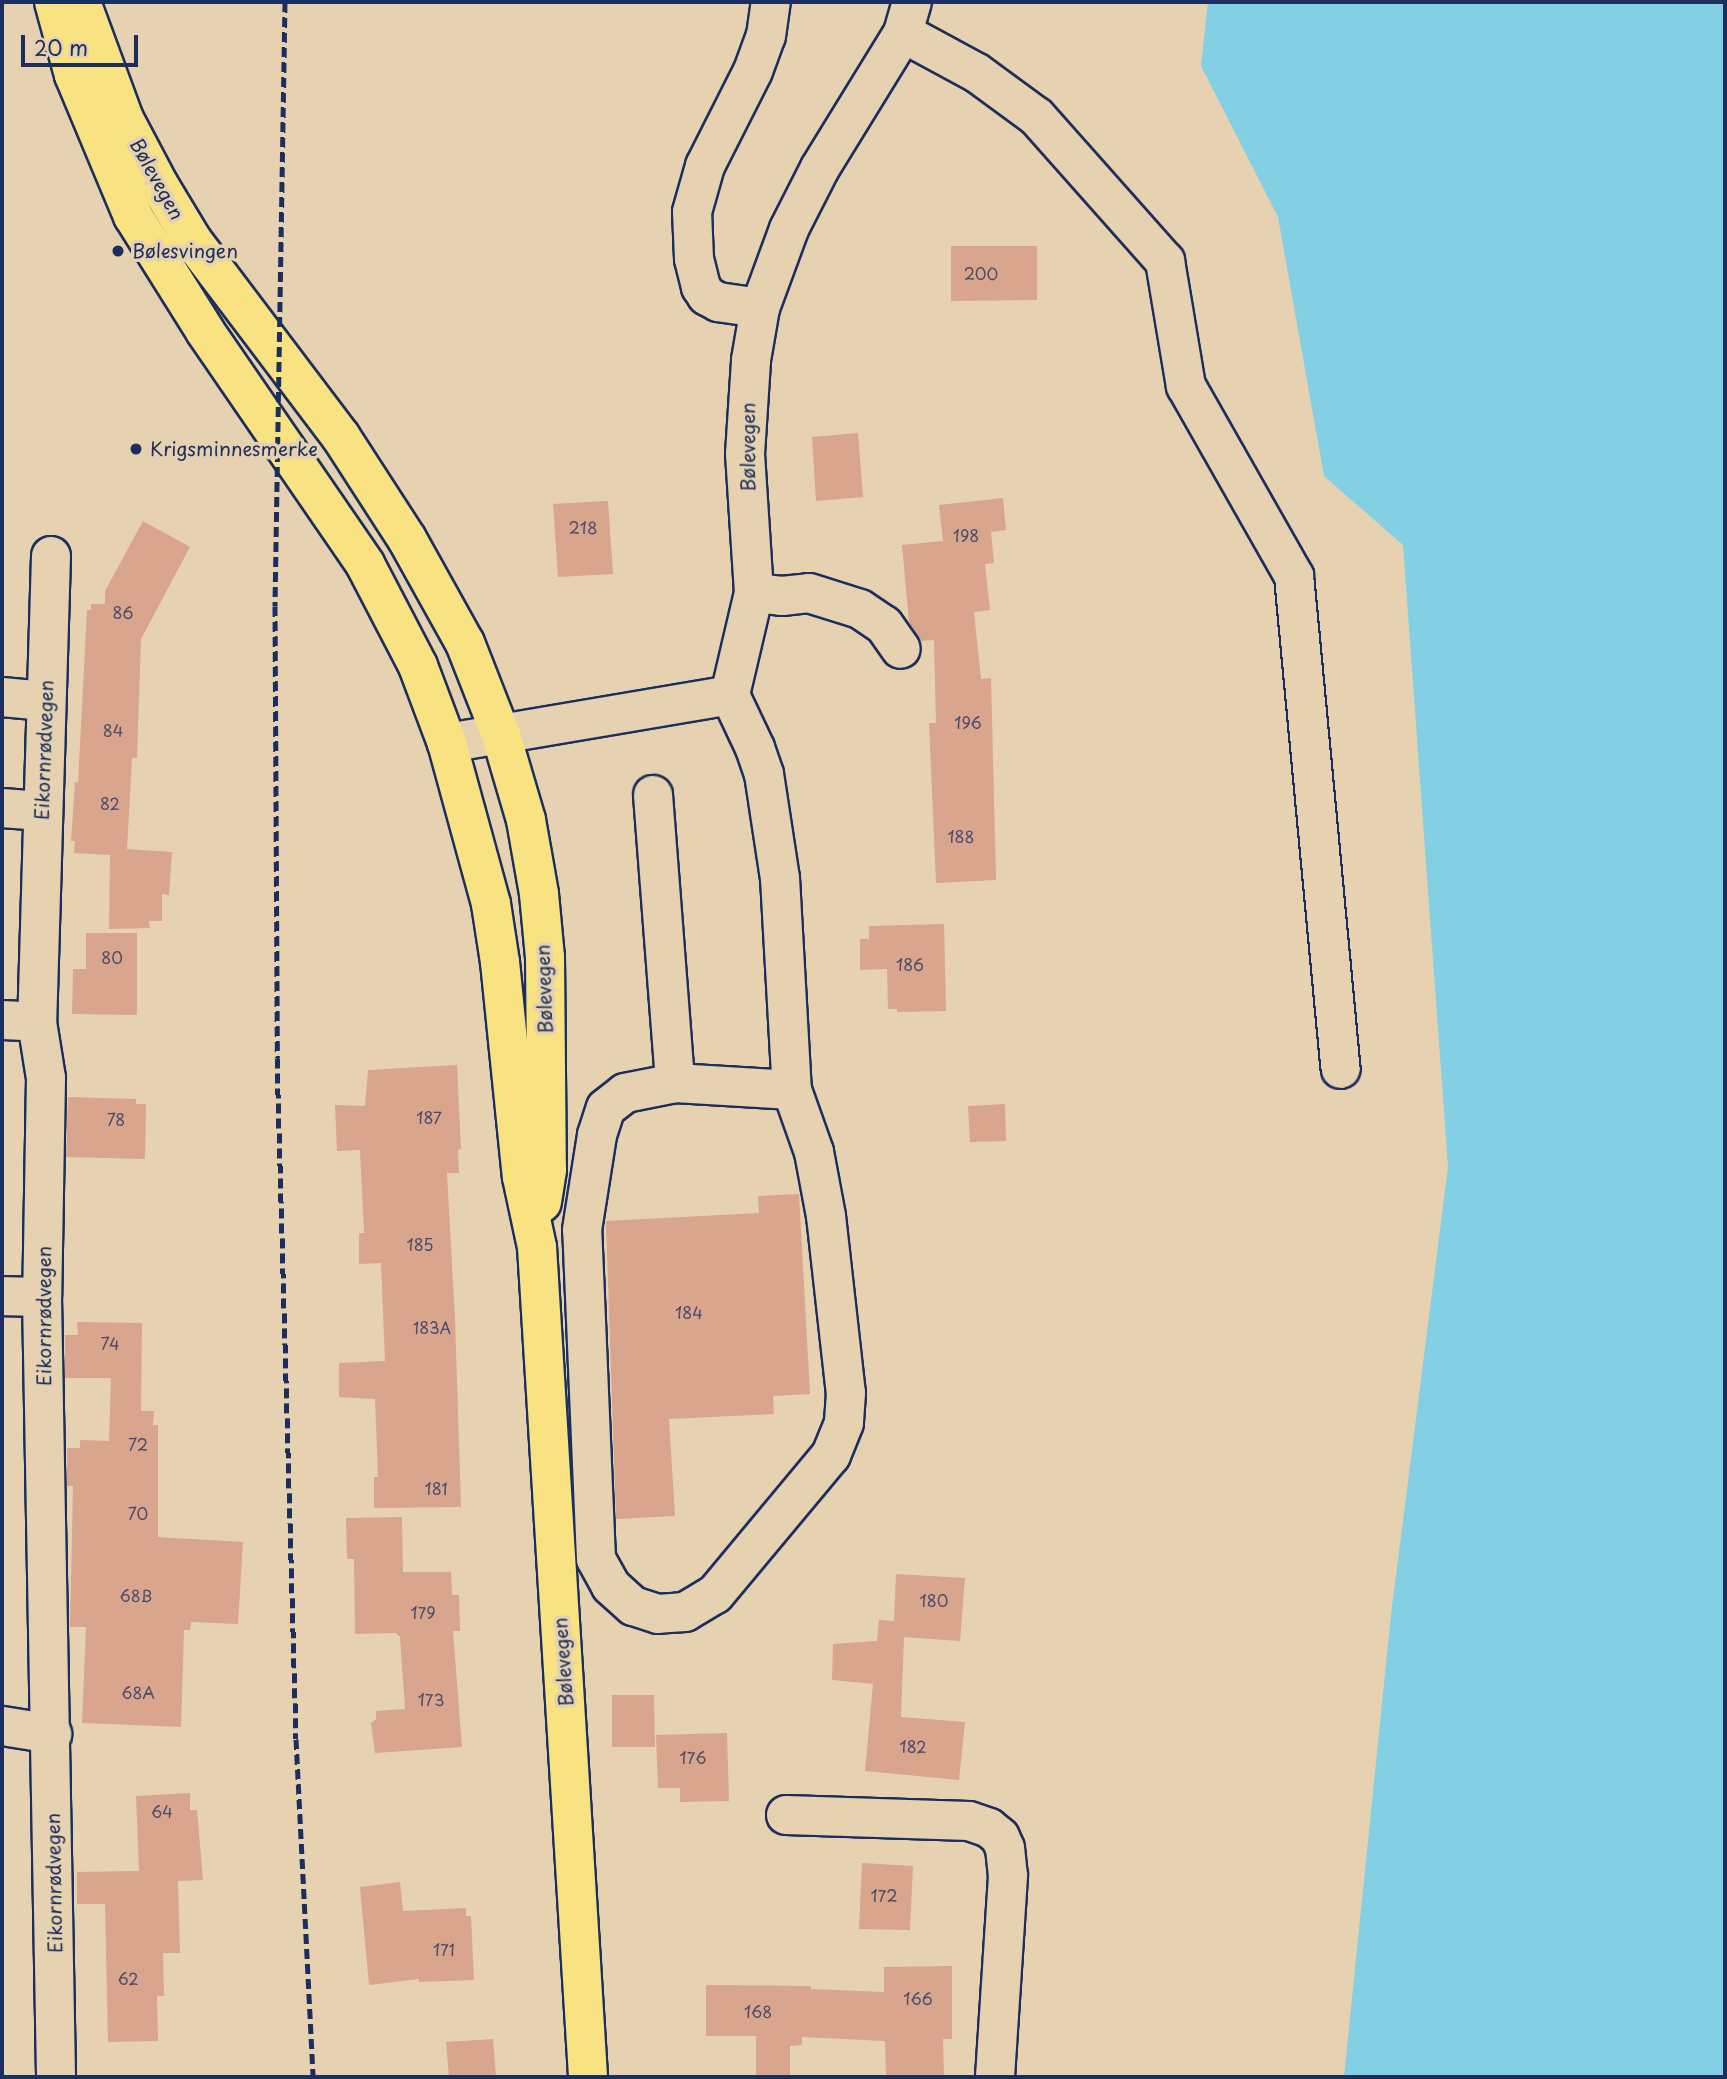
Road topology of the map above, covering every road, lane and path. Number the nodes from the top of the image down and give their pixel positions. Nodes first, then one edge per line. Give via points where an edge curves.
1 (54, 2) edge
2 (81, 2) edge
3 (771, 2) edge
4 (907, 18) edge
5 (760, 308) junction
6 (51, 556) dead end
7 (754, 593) junction
8 (901, 649) dead end
9 (730, 695) junction
10 (2, 697) edge
11 (45, 701) junction
12 (501, 735) junction
13 (447, 743) junction
14 (653, 795) dead end
15 (2, 808) edge
16 (42, 811) junction
17 (19, 1021) edge
18 (1341, 1069) dead end
19 (675, 1083) junction
20 (792, 1090) junction
21 (537, 1247) junction
22 (2, 1296) edge
23 (42, 1297) junction
24 (2, 1726) edge
25 (52, 1734) junction
26 (786, 1815) dead end
27 (56, 2077) edge
28 (588, 2077) edge
29 (995, 2077) edge

1 - 13 main road, Bølevegen via 74,75 133,216 162,266 365,564 418,666
2 - 12 main road, Bølevegen via 124,119 192,240 341,437 408,539 466,643
3 - 5 street via 766,36 753,71 705,166 692,212 694,259 707,296
4 - 5 street, Bølevegen via 789,229
4 - 18 street via 1037,117 1165,261 1186,386 1294,576
5 - 7 street, Bølevegen via 751,360 745,454
6 - 11 street, Eikornrødvegen
7 - 8 street via 809,593 860,609 884,625
7 - 9 street, Bølevegen
9 - 12 street
9 - 20 street via 764,774 779,878
10 - 11 street
11 - 16 street, Eikornrødvegen
12 - 13 street
12 - 21 main road, Bølevegen via 526,820 545,957 547,1170
13 - 21 main road, Bølevegen via 491,904 522,1177
14 - 19 street
15 - 16 street
16 - 17 street, Eikornrødvegen
17 - 23 street, Eikornrødvegen via 46,1078
19 - 20 street
19 - 20 street via 625,1093 606,1108 597,1135 582,1230 596,1559 611,1586 633,1606 658,1614 685,1612 715,1594 831,1455 844,1423 846,1393 826,1216 814,1152
21 - 28 main road, Bølevegen
22 - 23 street
23 - 25 street, Eikornrødvegen
24 - 25 street
25 - 27 street, Eikornrødvegen
26 - 29 street via 969,1821 1000,1837 1008,1876

